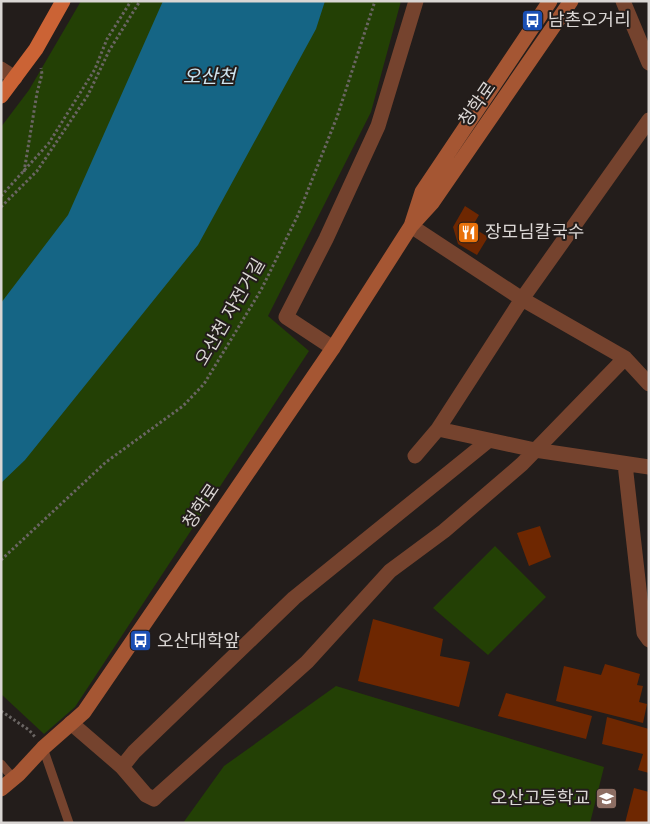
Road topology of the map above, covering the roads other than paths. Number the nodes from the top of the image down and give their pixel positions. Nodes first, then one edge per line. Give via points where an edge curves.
1 (63, 1) edge
2 (416, 1) edge
3 (550, 1) edge
4 (571, 1) edge
5 (623, 1) edge
6 (649, 62) edge
7 (1, 69) edge
8 (15, 78) junction
9 (1, 96) edge
10 (649, 120) edge
11 (411, 226) junction
12 (522, 299) junction
13 (333, 348) junction
14 (624, 358) junction
15 (649, 384) edge
16 (438, 429) junction
17 (488, 441) junction
18 (535, 450) junction
19 (415, 456) dead end
20 (625, 464) junction
21 (649, 467) edge
22 (649, 640) edge
23 (71, 723) junction
24 (43, 748) junction
25 (1, 764) edge
26 (122, 767) junction
27 (14, 778) junction
28 (1, 788) edge
29 (69, 823) edge

1 - 8 main road
2 - 13 street via 378,126 286,317
3 - 11 street, 청학로 via 422,192
4 - 11 street, 청학로 via 432,203
5 - 6 street
7 - 8 street
8 - 9 main road
10 - 12 street
11 - 12 street
11 - 13 street, 청학로
12 - 14 street
12 - 16 street
13 - 23 street, 청학로 via 84,712
14 - 15 street
14 - 18 street
16 - 17 street
16 - 19 street
17 - 18 street
17 - 26 street via 294,598
18 - 20 street
18 - 26 street via 444,531 390,571 307,662 158,796 154,799 146,796
20 - 21 street
20 - 22 street via 644,632
23 - 24 street, 청학로
23 - 26 street
24 - 27 street, 청학로
24 - 29 lane
25 - 27 lane
27 - 28 street, 청학로

